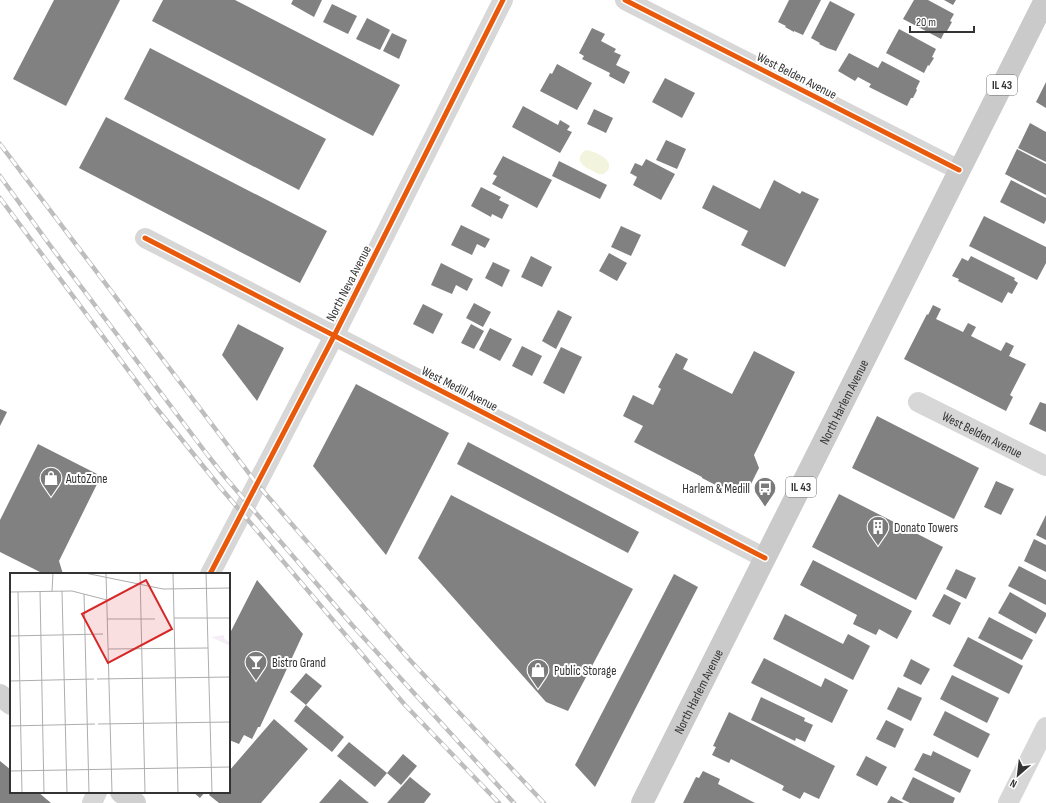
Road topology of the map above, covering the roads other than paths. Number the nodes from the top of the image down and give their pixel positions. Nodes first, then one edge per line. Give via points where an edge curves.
1 (503, 0) edge
2 (625, 0) edge
3 (1044, 0) edge
4 (959, 170) junction
5 (145, 238) dead end
6 (334, 336) junction
7 (918, 402) dead end
8 (1046, 466) edge
9 (765, 558) junction
10 (211, 573) edge
11 (0, 695) edge
12 (10, 703) edge
13 (1046, 727) edge
14 (97, 793) edge
15 (122, 793) edge
16 (92, 803) edge
17 (135, 803) edge
18 (642, 803) edge
19 (1008, 803) edge

1 - 6 street, North Neva Avenue
2 - 4 street, West Belden Avenue
3 - 4 main road, North Harlem Avenue / IL 43
4 - 9 main road, North Harlem Avenue / IL 43
5 - 6 street, West Medill Avenue
6 - 9 street, West Medill Avenue
6 - 10 street, North Neva Avenue
7 - 8 street, West Belden Avenue
9 - 18 main road, North Harlem Avenue / IL 43
11 - 12 main road
13 - 19 street
14 - 16 street
15 - 17 main road

